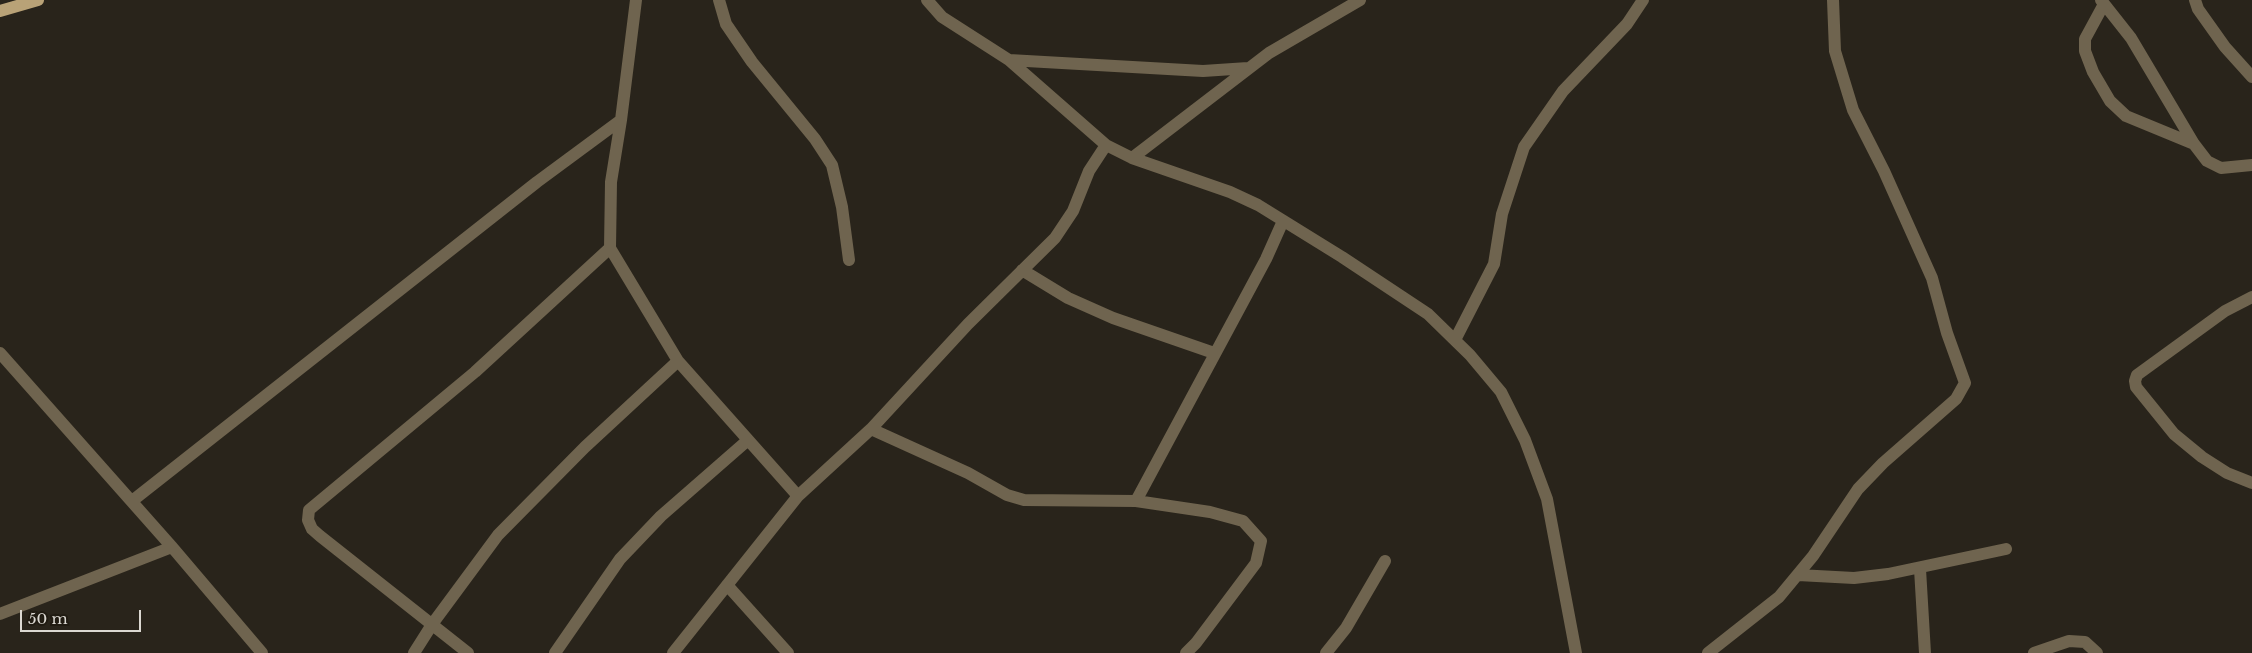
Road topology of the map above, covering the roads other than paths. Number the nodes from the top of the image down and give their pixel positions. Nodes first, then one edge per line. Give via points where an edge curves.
1 (38, 0) edge
2 (636, 0) edge
3 (719, 0) edge
4 (927, 0) edge
5 (1360, 0) edge
6 (1643, 0) edge
7 (1833, 0) edge
8 (2195, 0) edge
9 (2103, 2) edge
10 (0, 11) edge
11 (1009, 60) junction
12 (1248, 68) junction
13 (2252, 77) edge
14 (621, 120) junction
15 (2194, 144) junction
16 (1106, 145) junction
17 (1132, 158) junction
18 (2252, 165) edge
19 (1283, 220) junction
20 (610, 248) junction
21 (849, 260) dead end
22 (1022, 270) junction
23 (2252, 297) edge
24 (1455, 340) junction
25 (0, 353) edge
26 (1214, 353) junction
27 (678, 361) junction
28 (871, 429) junction
29 (748, 440) junction
30 (2252, 483) edge
31 (798, 496) junction
32 (1136, 501) junction
33 (132, 502) junction
34 (172, 546) junction
35 (2006, 549) dead end
36 (1385, 561) dead end
37 (1920, 569) junction
38 (1798, 575) junction
39 (727, 585) junction
40 (0, 614) edge
41 (433, 623) junction
42 (262, 653) edge
43 (414, 653) edge
44 (468, 653) edge
45 (555, 653) edge
46 (673, 653) edge
47 (788, 653) edge
48 (1186, 653) edge
49 (1326, 653) edge
50 (1576, 653) edge
51 (1708, 653) edge
52 (1925, 653) edge
53 (2034, 653) edge
54 (2097, 653) edge

1 - 10 main road
2 - 14 street
3 - 21 street via 726,24 752,62 832,165
4 - 11 street via 942,17
5 - 12 street
6 - 24 street via 1628,24 1563,91 1524,147 1502,214 1494,264
7 - 38 street via 1835,51 1853,110 1932,278 1965,383 1956,399 1858,489
8 - 13 street via 2225,47
9 - 15 street via 2131,38
9 - 15 street via 2085,39 2085,51 2110,101 2126,116
11 - 12 street via 1203,71
11 - 16 street
12 - 17 street
14 - 20 street via 611,182
14 - 33 street via 529,188
15 - 18 street via 2207,161 2221,168
16 - 17 street
16 - 22 street via 1089,171 1073,211 1055,238
17 - 19 street via 1230,192
19 - 24 street via 1428,314
19 - 26 street via 1266,259
20 - 27 street
20 - 41 street via 475,372 310,510 308,520 312,529
22 - 26 street via 1068,298 1113,318
22 - 28 street
23 - 30 street via 2225,311 2137,375 2135,381 2136,387 2174,434 2202,457
24 - 50 street via 1501,392 1525,440 1547,499
25 - 33 street
26 - 32 street
27 - 29 street
27 - 41 street via 585,447 498,536
28 - 31 street
28 - 32 street via 1015,498
29 - 31 street
29 - 45 street via 661,516 620,559
31 - 39 street
32 - 48 street via 1210,512 1243,521 1261,541 1256,563
33 - 34 street
34 - 40 street
34 - 42 street
35 - 37 street
36 - 49 street via 1346,628
37 - 38 street via 1854,578
37 - 52 street
38 - 51 street via 1779,597
39 - 46 street
39 - 47 street
41 - 43 street
41 - 44 street
53 - 54 street via 2069,642 2085,642

